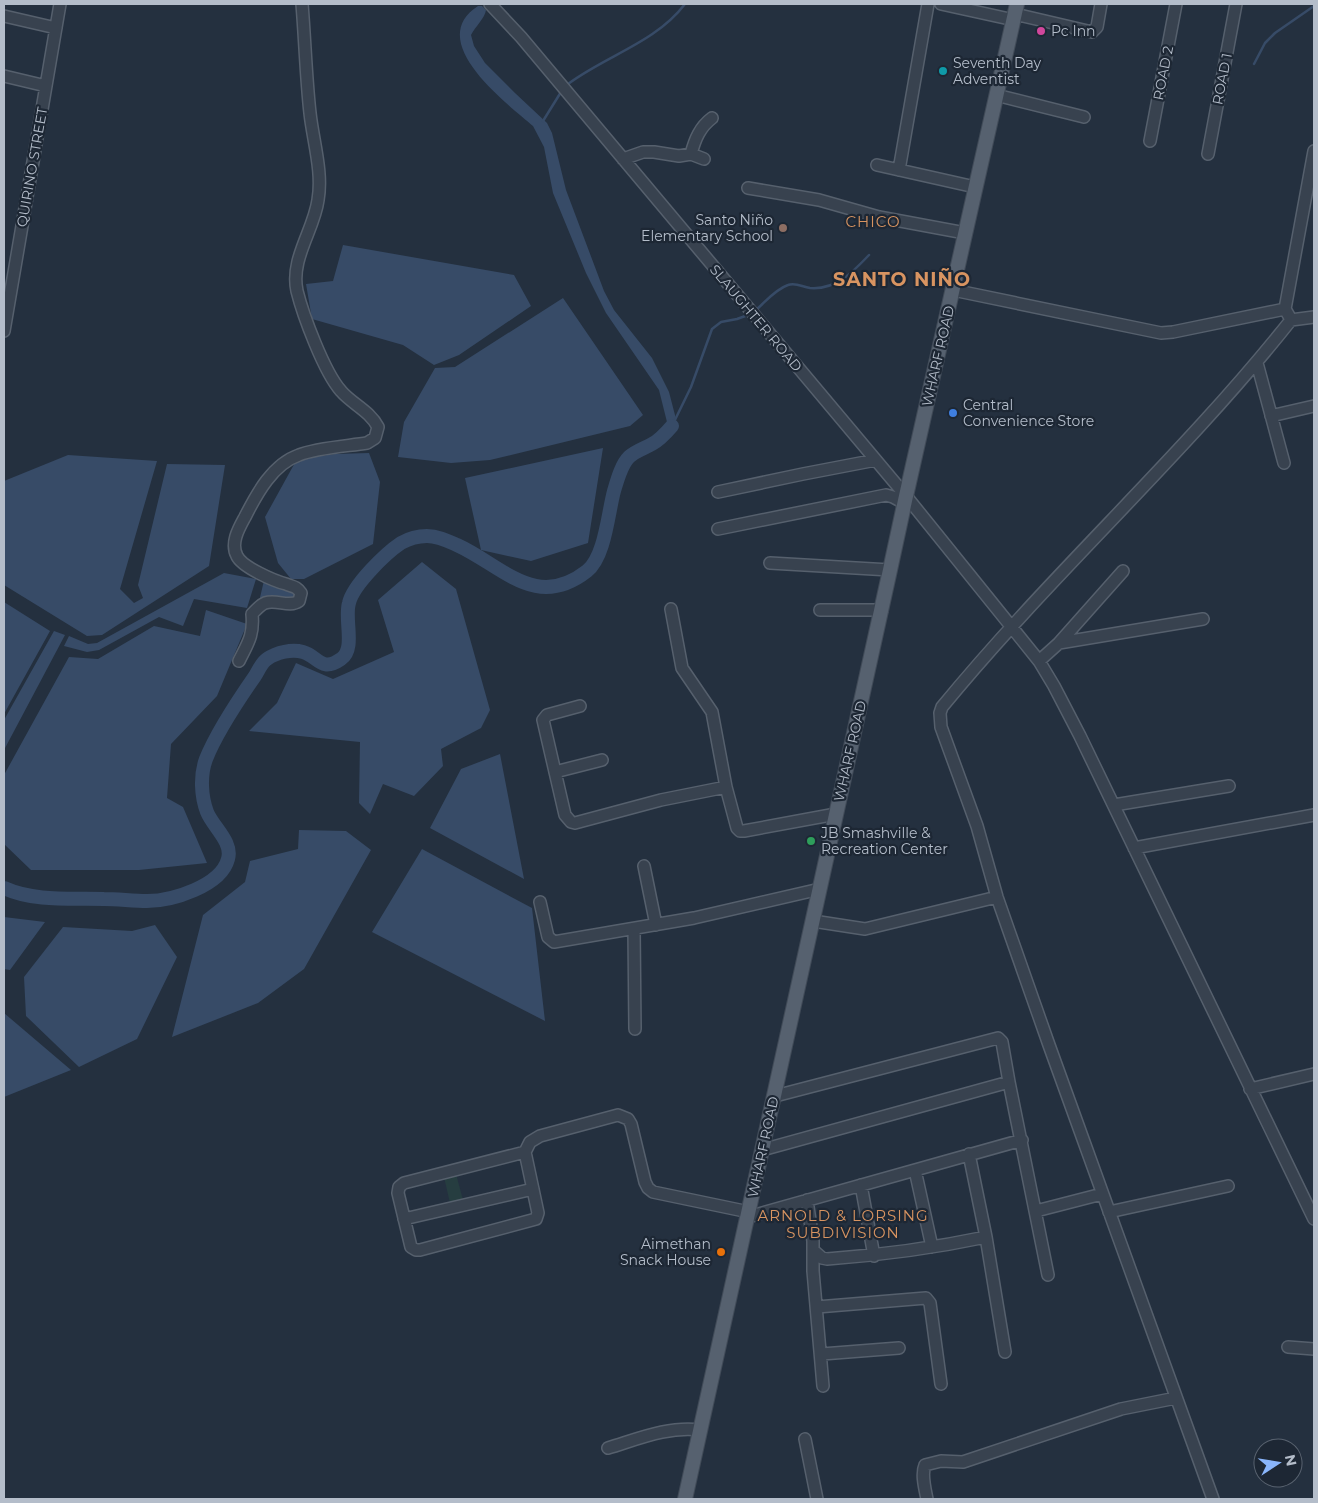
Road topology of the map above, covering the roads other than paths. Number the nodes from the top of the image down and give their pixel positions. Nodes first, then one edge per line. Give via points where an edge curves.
1 (60, 4) edge
2 (302, 4) edge
3 (492, 4) edge
4 (928, 4) edge
5 (941, 4) edge
6 (1101, 4) edge
7 (1176, 4) edge
8 (1236, 4) edge
9 (1015, 13) edge
10 (4, 16) edge
11 (56, 28) junction
12 (4, 76) edge
13 (46, 86) junction
14 (996, 95) junction
15 (1084, 117) dead end
16 (712, 118) dead end
17 (1150, 141) dead end
18 (1314, 151) edge
19 (691, 154) junction
20 (1208, 154) dead end
21 (623, 159) junction
22 (704, 159) dead end
23 (877, 165) dead end
24 (899, 170) junction
25 (976, 187) junction
26 (748, 188) dead end
27 (965, 234) junction
28 (953, 290) junction
29 (1285, 309) junction
30 (1314, 317) edge
31 (1291, 320) junction
32 (4, 331) edge
33 (1257, 363) junction
34 (1314, 406) edge
35 (1272, 416) junction
36 (876, 460) junction
37 (1284, 463) dead end
38 (718, 492) dead end
39 (905, 499) junction
40 (718, 529) dead end
41 (770, 563) dead end
42 (890, 570) junction
43 (1123, 571) dead end
44 (671, 609) dead end
45 (820, 610) dead end
46 (882, 610) junction
47 (1203, 619) dead end
48 (1010, 627) junction
49 (1058, 643) junction
50 (239, 661) dead end
51 (1039, 661) junction
52 (580, 706) dead end
53 (602, 760) dead end
54 (555, 772) junction
55 (1229, 786) dead end
56 (726, 787) junction
57 (1114, 804) junction
58 (836, 814) junction
59 (1314, 815) edge
60 (1134, 848) junction
61 (644, 866) dead end
62 (820, 889) junction
63 (997, 897) junction
64 (540, 902) dead end
65 (813, 921) junction
66 (656, 925) junction
67 (634, 929) junction
68 (635, 1028) dead end
69 (1314, 1074) edge
70 (1009, 1082) junction
71 (1250, 1089) junction
72 (774, 1096) junction
73 (1022, 1140) junction
74 (762, 1150) junction
75 (526, 1152) junction
76 (969, 1154) junction
77 (915, 1170) junction
78 (861, 1186) junction
79 (1228, 1186) dead end
80 (533, 1188) junction
81 (1102, 1194) junction
82 (807, 1200) junction
83 (1036, 1212) junction
84 (1109, 1212) junction
85 (748, 1214) junction
86 (404, 1219) junction
87 (1314, 1219) edge
88 (986, 1237) junction
89 (932, 1247) junction
90 (814, 1251) junction
91 (874, 1256) junction
92 (1048, 1275) dead end
93 (817, 1307) junction
94 (1288, 1347) dead end
95 (899, 1348) dead end
96 (1314, 1349) edge
97 (1005, 1352) dead end
98 (822, 1354) junction
99 (942, 1384) dead end
100 (823, 1386) dead end
101 (1176, 1398) junction
102 (700, 1430) junction
103 (805, 1440) dead end
104 (608, 1448) dead end
105 (685, 1499) edge
106 (817, 1499) edge
107 (927, 1499) edge
108 (1213, 1499) edge

1 - 11 street, QUIRINO STREET
2 - 50 street via 319,197 298,260 297,291 324,364 338,388 378,427 375,438 367,443 300,454 290,459 256,494 238,531 234,545 237,556 245,566 296,586 302,593 296,604 264,603 252,614 252,637
3 - 21 street, SLAUGHTER ROAD
4 - 24 street
5 - 9 street
6 - 9 street via 1097,27 1092,32
7 - 17 street, ROAD 2
8 - 20 street, ROAD 1
9 - 14 main road, WHARF ROAD
10 - 11 street
11 - 13 street, QUIRINO STREET
12 - 13 street
13 - 32 street, QUIRINO STREET
14 - 15 street
14 - 25 main road, WHARF ROAD
16 - 19 street via 704,124
18 - 29 street
19 - 21 street via 643,152
19 - 22 street
21 - 36 street, SLAUGHTER ROAD
23 - 24 street
24 - 25 street
25 - 27 main road, WHARF ROAD
26 - 27 street via 819,200 879,217
27 - 28 main road, WHARF ROAD
28 - 29 street via 1161,333
28 - 39 main road, WHARF ROAD
29 - 31 street
30 - 31 street
31 - 33 street
33 - 35 street
33 - 48 street via 1137,495
34 - 35 street
35 - 37 street
36 - 38 street
36 - 39 street, SLAUGHTER ROAD
39 - 40 street via 886,495
39 - 42 main road, WHARF ROAD
39 - 48 street, SLAUGHTER ROAD
41 - 42 street
42 - 46 main road, WHARF ROAD
43 - 49 street
44 - 56 street via 682,668 712,712
45 - 46 street
46 - 58 main road, WHARF ROAD
47 - 49 street
48 - 51 street, SLAUGHTER ROAD
48 - 63 street via 983,656 940,713 941,727 977,826
49 - 51 street
51 - 57 street, SLAUGHTER ROAD
52 - 54 street via 547,715 543,720
53 - 54 street
54 - 56 street via 565,815 575,823
55 - 57 street
56 - 58 street via 735,824 740,831
57 - 60 street, SLAUGHTER ROAD
58 - 62 main road, WHARF ROAD
59 - 60 street
60 - 71 street, SLAUGHTER ROAD
61 - 66 street
62 - 65 main road, WHARF ROAD
62 - 66 street
63 - 65 street via 865,928
63 - 81 street
64 - 67 street via 551,942
65 - 72 main road, WHARF ROAD
66 - 67 street
67 - 68 street
69 - 71 street
70 - 72 street via 1002,1042 998,1038
70 - 73 street
70 - 74 street
71 - 87 street, SLAUGHTER ROAD
72 - 74 main road, WHARF ROAD
73 - 76 street
73 - 83 street
74 - 85 main road, WHARF ROAD
75 - 80 street
75 - 85 street via 530,1142 540,1136 624,1116 631,1124 644,1182 653,1192
75 - 86 street via 401,1185 398,1189
76 - 77 street
76 - 88 street
77 - 78 street
77 - 89 street
78 - 82 street
78 - 91 street
79 - 84 street
80 - 86 street
80 - 86 street via 538,1213 536,1219 420,1250 411,1247
81 - 83 street
81 - 84 street
82 - 85 street
82 - 90 street
83 - 92 street
84 - 101 street
85 - 102 main road, WHARF ROAD
88 - 89 street
88 - 97 street
89 - 91 street
90 - 91 street via 827,1259
90 - 93 street
93 - 98 street
93 - 99 street via 926,1298 930,1303
94 - 96 street
95 - 98 street
98 - 100 street
101 - 107 street via 1121,1409 963,1462 941,1461 925,1465
101 - 108 street
102 - 104 street via 671,1429
102 - 105 main road, WHARF ROAD
103 - 106 street

